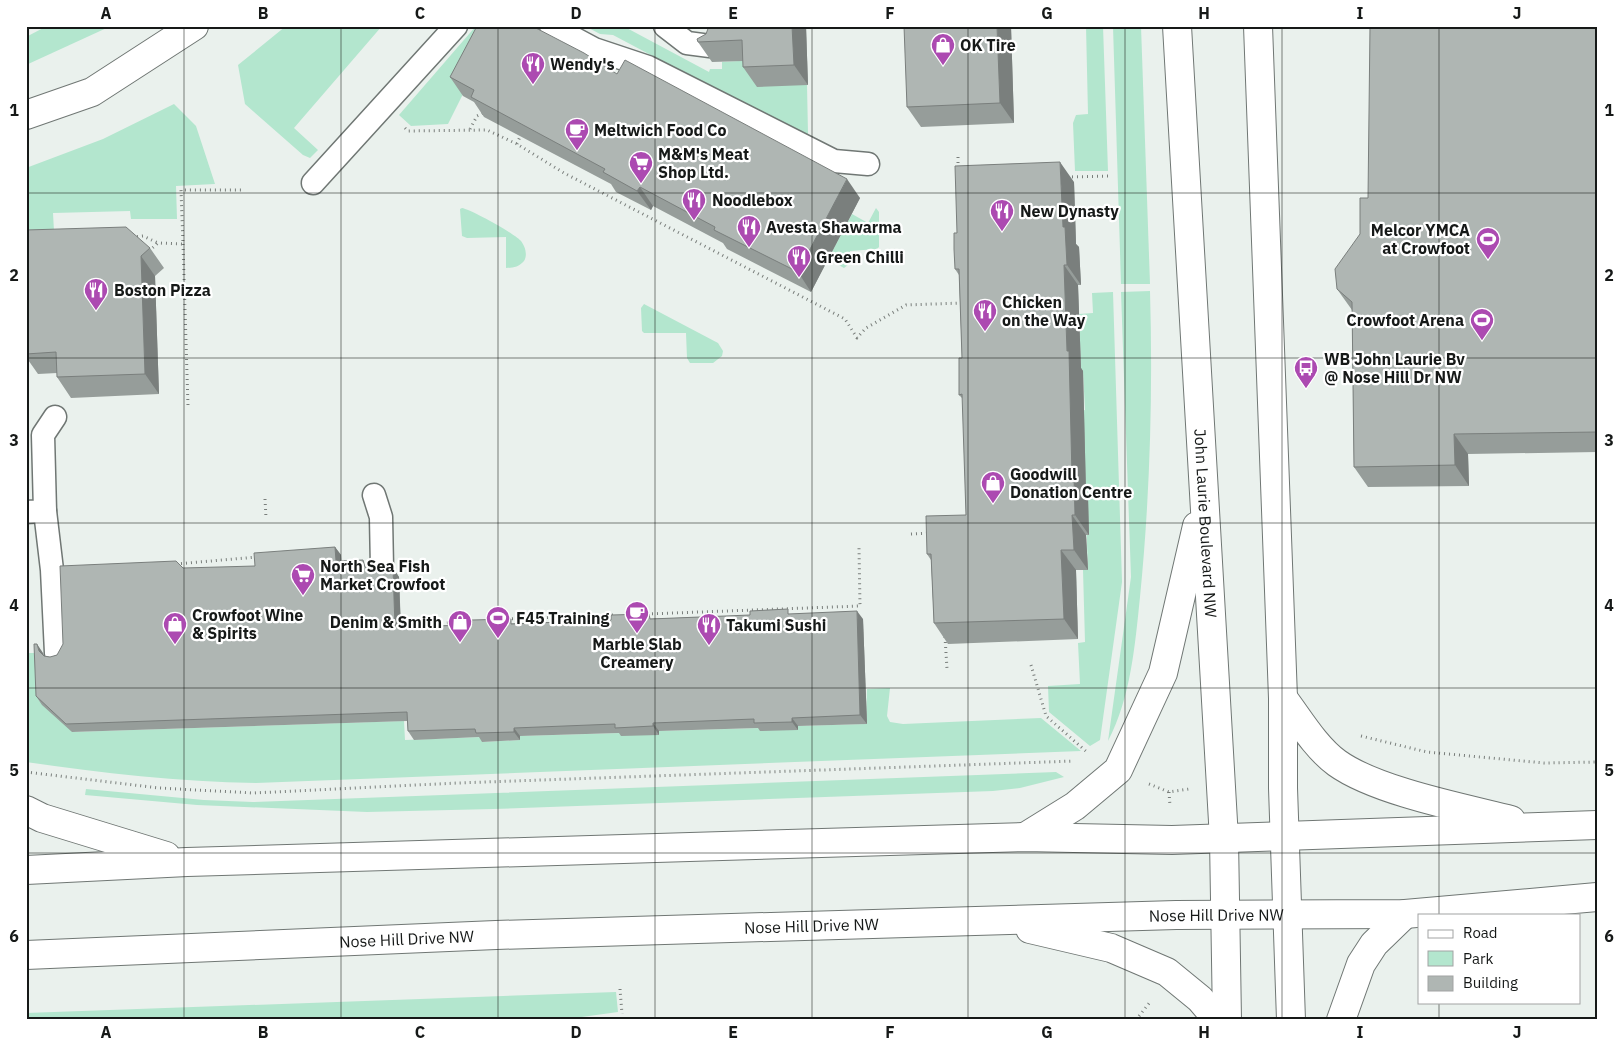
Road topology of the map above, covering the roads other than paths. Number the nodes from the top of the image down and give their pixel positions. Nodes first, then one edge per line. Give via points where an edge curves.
1 (194, 26) edge
2 (456, 26) edge
3 (550, 26) edge
4 (665, 26) edge
5 (1177, 26) edge
6 (1258, 26) edge
7 (710, 46) edge
8 (26, 115) edge
9 (868, 164) dead end
10 (313, 184) dead end
11 (55, 417) dead end
12 (1205, 493) junction
13 (374, 495) dead end
14 (35, 512) edge
15 (382, 568) edge
16 (56, 653) edge
17 (1283, 698) junction
18 (26, 810) edge
19 (1597, 825) edge
20 (1539, 828) junction
21 (1025, 837) junction
22 (1286, 838) junction
23 (1224, 839) junction
24 (187, 862) junction
25 (26, 870) edge
26 (1597, 897) edge
27 (1405, 914) junction
28 (1226, 916) junction
29 (1287, 916) junction
30 (992, 921) junction
31 (26, 955) edge
32 (1218, 1020) edge
33 (1227, 1020) edge
34 (1291, 1020) edge
35 (1341, 1020) edge

1 - 8 main road via 92,92
2 - 10 lane
3 - 9 lane via 594,49 648,67 834,161
4 - 7 lane via 687,43
5 - 12 main road, John Laurie Boulevard NW
6 - 17 main road
11 - 14 lane via 43,435
12 - 21 main road via 1163,673 1118,770 1075,806
12 - 23 main road, John Laurie Boulevard NW
13 - 15 lane via 382,516
14 - 16 lane via 52,573
17 - 20 main road via 1321,747 1336,762 1353,771 1395,788
17 - 22 main road
18 - 24 main road via 42,818
19 - 20 main road
20 - 22 main road
21 - 23 main road
21 - 24 main road
22 - 23 main road
22 - 29 main road
23 - 28 main road, John Laurie Boulevard NW
24 - 25 main road
26 - 27 main road, Nose Hill Drive NW
27 - 29 main road, Nose Hill Drive NW
27 - 35 main road via 1374,944 1361,964
28 - 29 main road, Nose Hill Drive NW
28 - 30 main road, Nose Hill Drive NW
28 - 33 main road, John Laurie Boulevard NW
29 - 34 main road
30 - 31 main road, Nose Hill Drive NW via 496,934
30 - 32 main road via 1112,948 1167,972 1200,999

